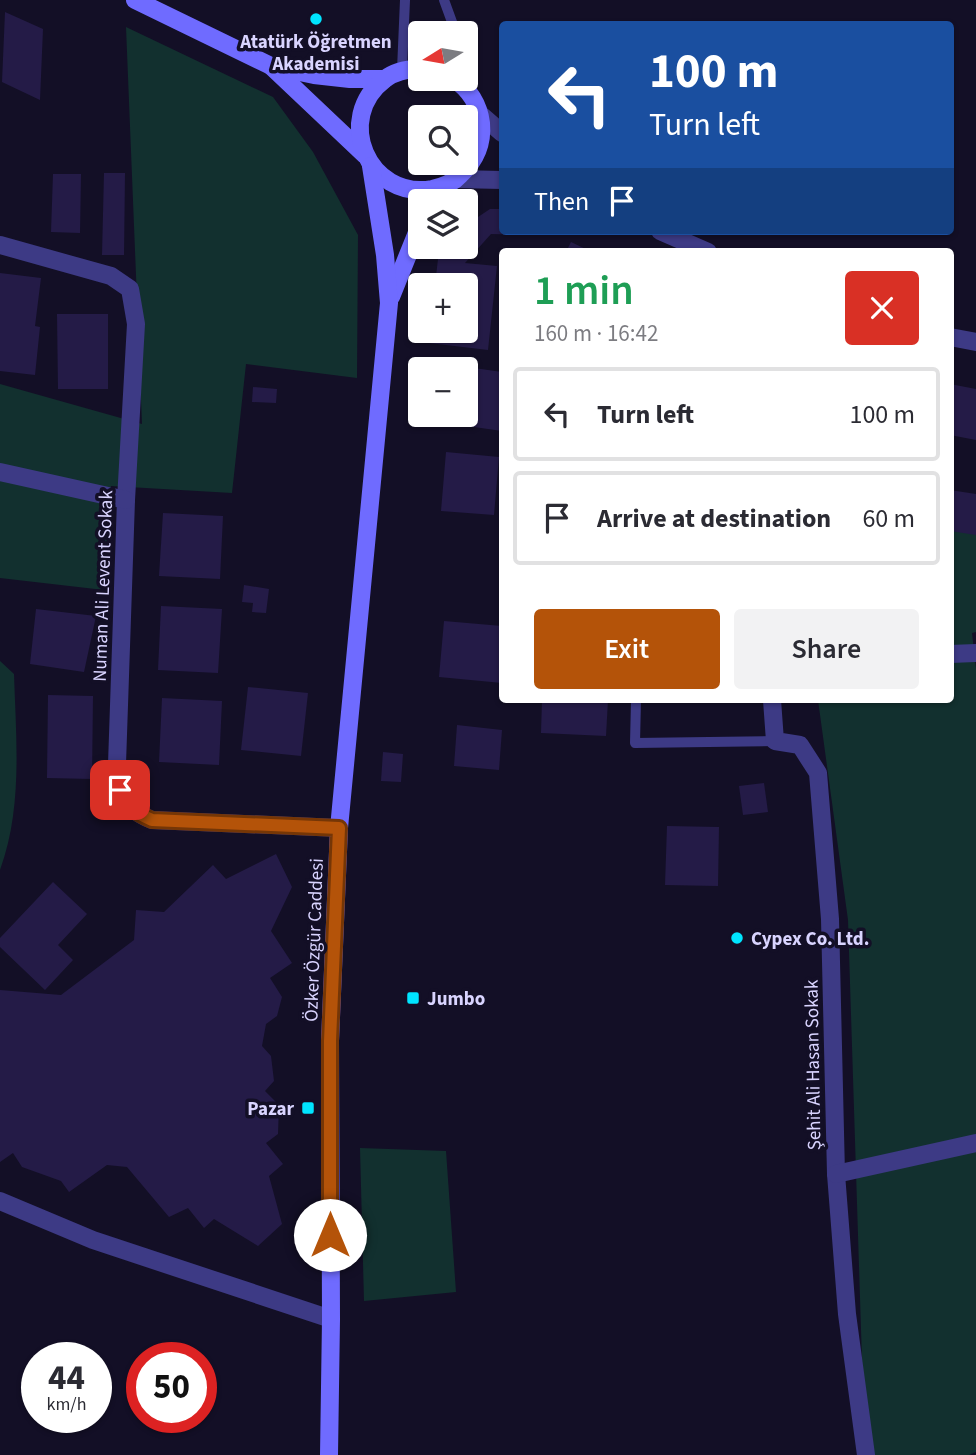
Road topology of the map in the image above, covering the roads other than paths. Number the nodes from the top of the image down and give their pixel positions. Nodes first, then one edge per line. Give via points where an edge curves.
1 (135, 0) edge
2 (405, 0) edge
3 (444, 0) edge
4 (452, 21) edge
5 (408, 34) edge
6 (271, 65) junction
7 (408, 70) edge
8 (385, 79) junction
9 (478, 108) edge
10 (478, 112) edge
11 (499, 130) edge
12 (478, 150) edge
13 (368, 160) junction
14 (460, 175) edge
15 (456, 179) junction
16 (499, 180) edge
17 (415, 189) edge
18 (443, 189) edge
19 (669, 235) edge
20 (0, 245) edge
21 (699, 248) edge
22 (408, 254) edge
23 (388, 303) junction
24 (954, 338) edge
25 (976, 342) edge
26 (0, 472) edge
27 (126, 500) junction
28 (976, 653) edge
29 (954, 654) edge
30 (636, 703) edge
31 (772, 703) edge
32 (775, 741) junction
33 (339, 828) junction
34 (976, 1143) edge
35 (836, 1174) junction
36 (0, 1201) edge
37 (331, 1319) junction
38 (328, 1455) edge
39 (866, 1455) edge

1 - 6 main road
2 - 5 lane
3 - 4 lane
6 - 8 main road via 314,75
6 - 13 main road
7 - 8 main road
8 - 13 main road, Özker Özgür Caddesi via 370,94 361,113 359,134
9 - 11 street
10 - 12 main road via 482,132
13 - 17 main road via 385,179
13 - 23 main road, Özker Özgür Caddesi via 385,255
14 - 15 main road
15 - 16 street
15 - 18 main road
19 - 21 street
20 - 27 street, Numan Ali Levent Sokak via 111,276 130,289 136,324
22 - 23 main road, Özker Özgür Caddesi
23 - 33 main road, Özker Özgür Caddesi
24 - 25 street
26 - 27 street
27 - 33 street, Numan Ali Levent Sokak via 117,765 125,801 152,820
28 - 29 street
30 - 32 lane via 635,743
31 - 32 street
32 - 35 street, Şehit Ali Hasan Sokak via 800,745 818,773 830,919
33 - 37 main road, Özker Özgür Caddesi via 330,1041
34 - 35 street
35 - 39 street, Şehit Ali Hasan Sokak via 847,1314
36 - 37 street via 93,1240
37 - 38 main road, Özker Özgür Caddesi

